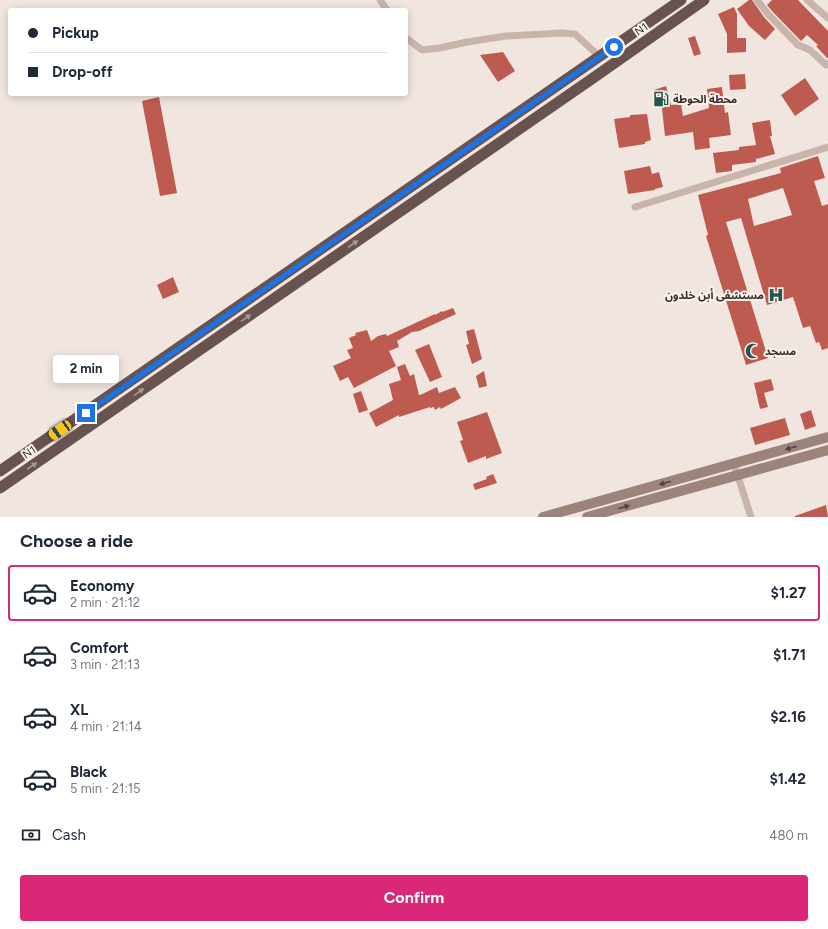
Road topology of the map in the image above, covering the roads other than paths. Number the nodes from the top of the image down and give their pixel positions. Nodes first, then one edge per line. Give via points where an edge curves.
1 (681, 0) edge
2 (704, 0) edge
3 (757, 0) edge
4 (807, 0) edge
5 (828, 18) edge
6 (408, 40) edge
7 (600, 57) junction
8 (828, 63) edge
9 (828, 147) edge
10 (636, 207) dead end
11 (828, 437) edge
12 (828, 450) edge
13 (734, 464) junction
14 (0, 471) edge
15 (737, 475) junction
16 (0, 488) edge
17 (543, 517) edge
18 (587, 517) edge
19 (751, 517) edge

1 - 7 highway, N1
16 -> 2 highway, N1 / N1
3 - 8 street via 798,45 810,50 826,65
4 - 5 street
6 - 7 street via 422,50 506,36 575,34
7 - 14 highway, N1
9 - 10 street
11 -> 13 main road
12 - 15 main road
13 - 15 street
13 -> 17 main road
18 -> 15 main road
15 - 19 street

